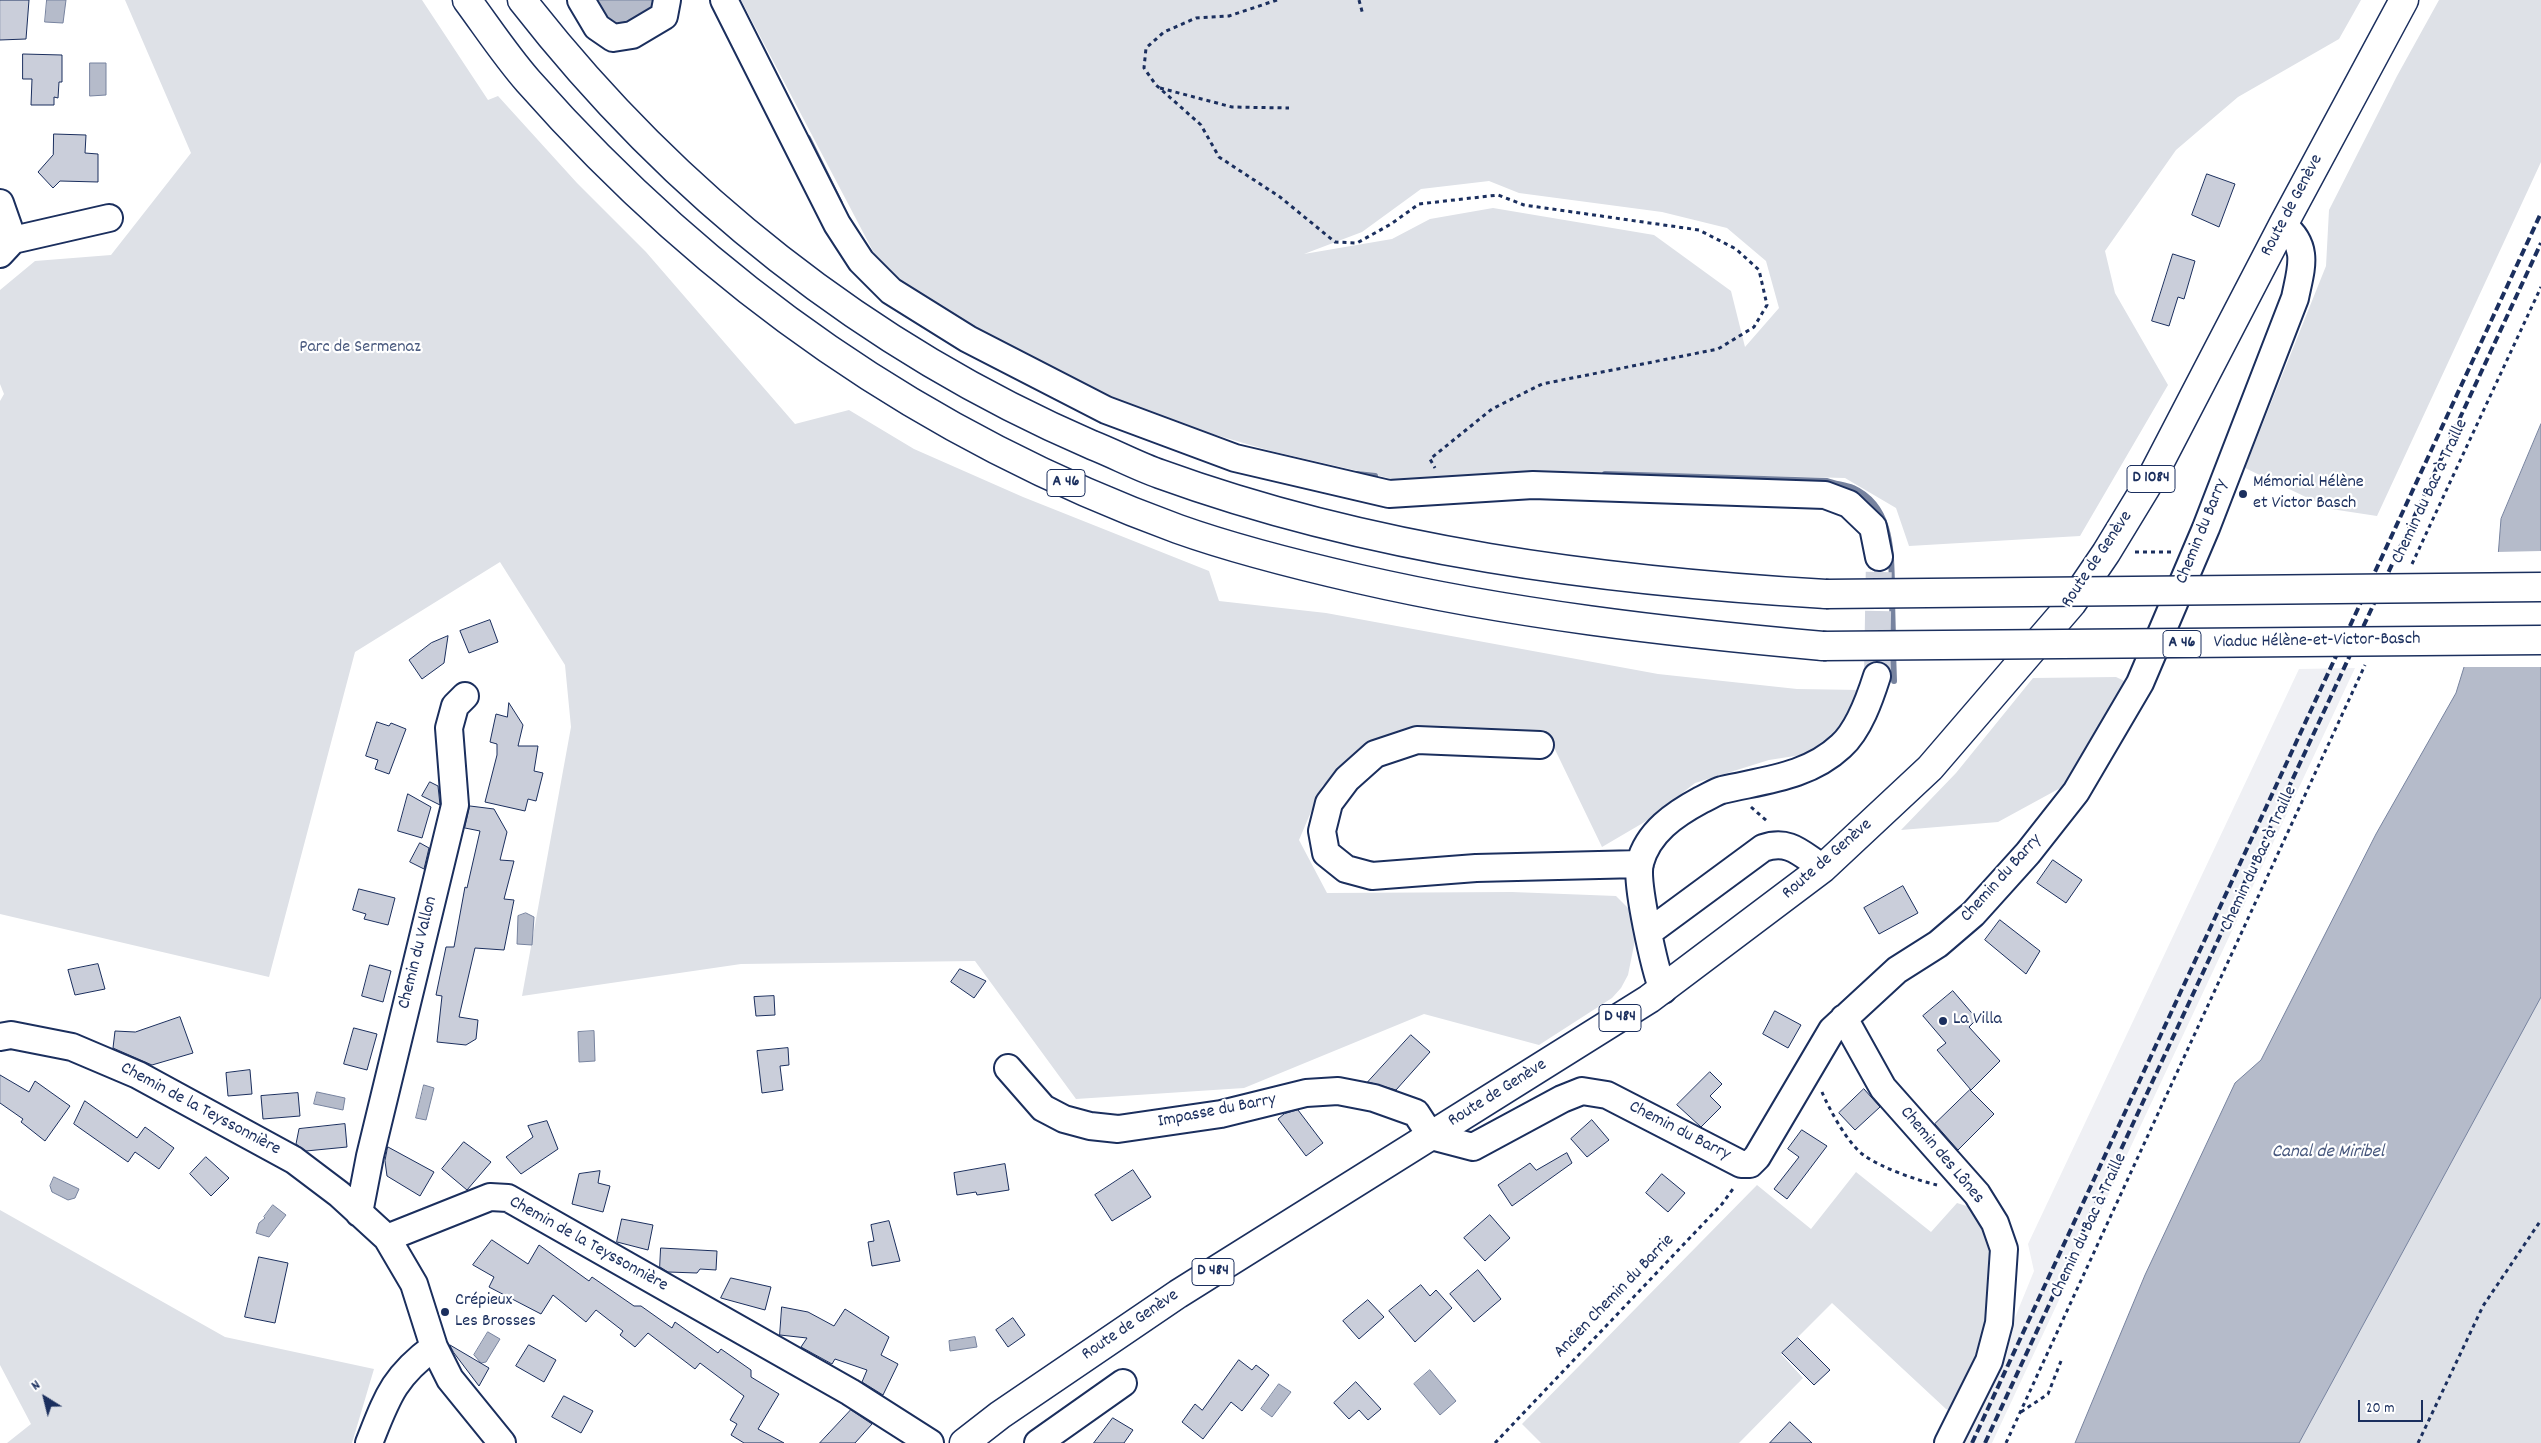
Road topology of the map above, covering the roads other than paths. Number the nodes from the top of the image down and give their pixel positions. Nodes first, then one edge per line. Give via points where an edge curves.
1 (467, 0) edge
2 (522, 0) edge
3 (580, 0) edge
4 (667, 0) edge
5 (724, 0) edge
6 (2404, 0) edge
7 (0, 203) edge
8 (109, 218) dead end
9 (2283, 226) junction
10 (6, 247) edge
11 (1879, 557) tunnel mouth
12 (2541, 587) edge
13 (2541, 640) edge
14 (1878, 676) tunnel mouth
15 (465, 696) dead end
16 (1540, 745) dead end
17 (1640, 864) junction
18 (1823, 868) junction
19 (1799, 887) joint
20 (1649, 932) junction
21 (1663, 990) junction
22 (1844, 1018) junction
23 (0, 1037) edge
24 (1008, 1068) dead end
25 (1431, 1136) junction
26 (359, 1213) junction
27 (387, 1238) junction
28 (434, 1348) junction
29 (1123, 1383) dead end
30 (369, 1443) edge
31 (502, 1443) edge
32 (930, 1443) edge
33 (964, 1443) edge
34 (1038, 1443) edge
35 (1948, 1443) edge

1 - 13 main road, Viaduc Hélène-et-Victor-Basch / A 46, bridge via 526,78 626,183 708,259 813,340 930,415 1055,478 1179,530 1288,563 1424,594 1567,618 1823,646
2 - 12 main road, A 46, bridge via 588,80 678,173 776,258 828,297 902,346 1040,422 1160,474 1270,508 1400,541 1547,567 1719,588 1826,594
3 - 4 street via 597,27 613,38 632,35 664,16
5 - 11 street via 837,224 861,261 891,291 968,340 1106,410 1235,458 1389,494 1533,485 1825,495 1849,504 1872,528
6 - 9 main road, Route de Genève / D 1084
7 - 10 street
8 - 10 street
9 - 18 main road, Route de Genève / D 1084 via 2151,479 2072,603 1930,768
9 - 22 street, Chemin du Barry via 2294,234 2301,248 2302,266 2295,298 2196,553 2140,684 2119,722 2076,792 2028,853 1973,914 1938,944 1897,970
14 - 17 street via 1867,707 1842,745 1816,765 1769,782 1719,790 1676,813 1651,838
15 - 26 street, Chemin du Vallon via 455,706 449,728 455,805
16 - 17 street via 1417,740 1376,754 1347,778 1329,803 1322,831 1326,853 1346,869 1372,876 1476,868
17 - 20 street
18 - 19 main road, Route de Genève / D 1084
18 - 20 street via 1786,844 1763,848
19 - 21 main road, Route de Genève / D 484
20 - 21 street
21 - 25 main road, Route de Genève / D 484
22 - 25 street, Chemin du Barry via 1832,1030 1750,1164 1741,1164 1607,1095 1582,1091 1473,1146
22 - 35 street, Chemin des Lônes via 1883,1088 1977,1194 2004,1249 1999,1323 1989,1361
23 - 26 street, Chemin de la Teyssonnière via 11,1035 72,1047 138,1075 294,1160
24 - 25 street, Impasse du Barry via 1043,1108 1064,1119 1090,1126 1118,1129 1221,1114 1306,1093 1338,1091 1374,1098 1416,1113
25 - 33 main road, Route de Genève / D 484 via 1178,1294
26 - 27 street, Chemin de la Teyssonnière
27 - 28 street via 414,1284
27 - 32 street, Chemin de la Teyssonnière via 490,1197 508,1198 850,1392
28 - 30 street via 405,1372 390,1391
28 - 31 street via 450,1379
29 - 34 street

